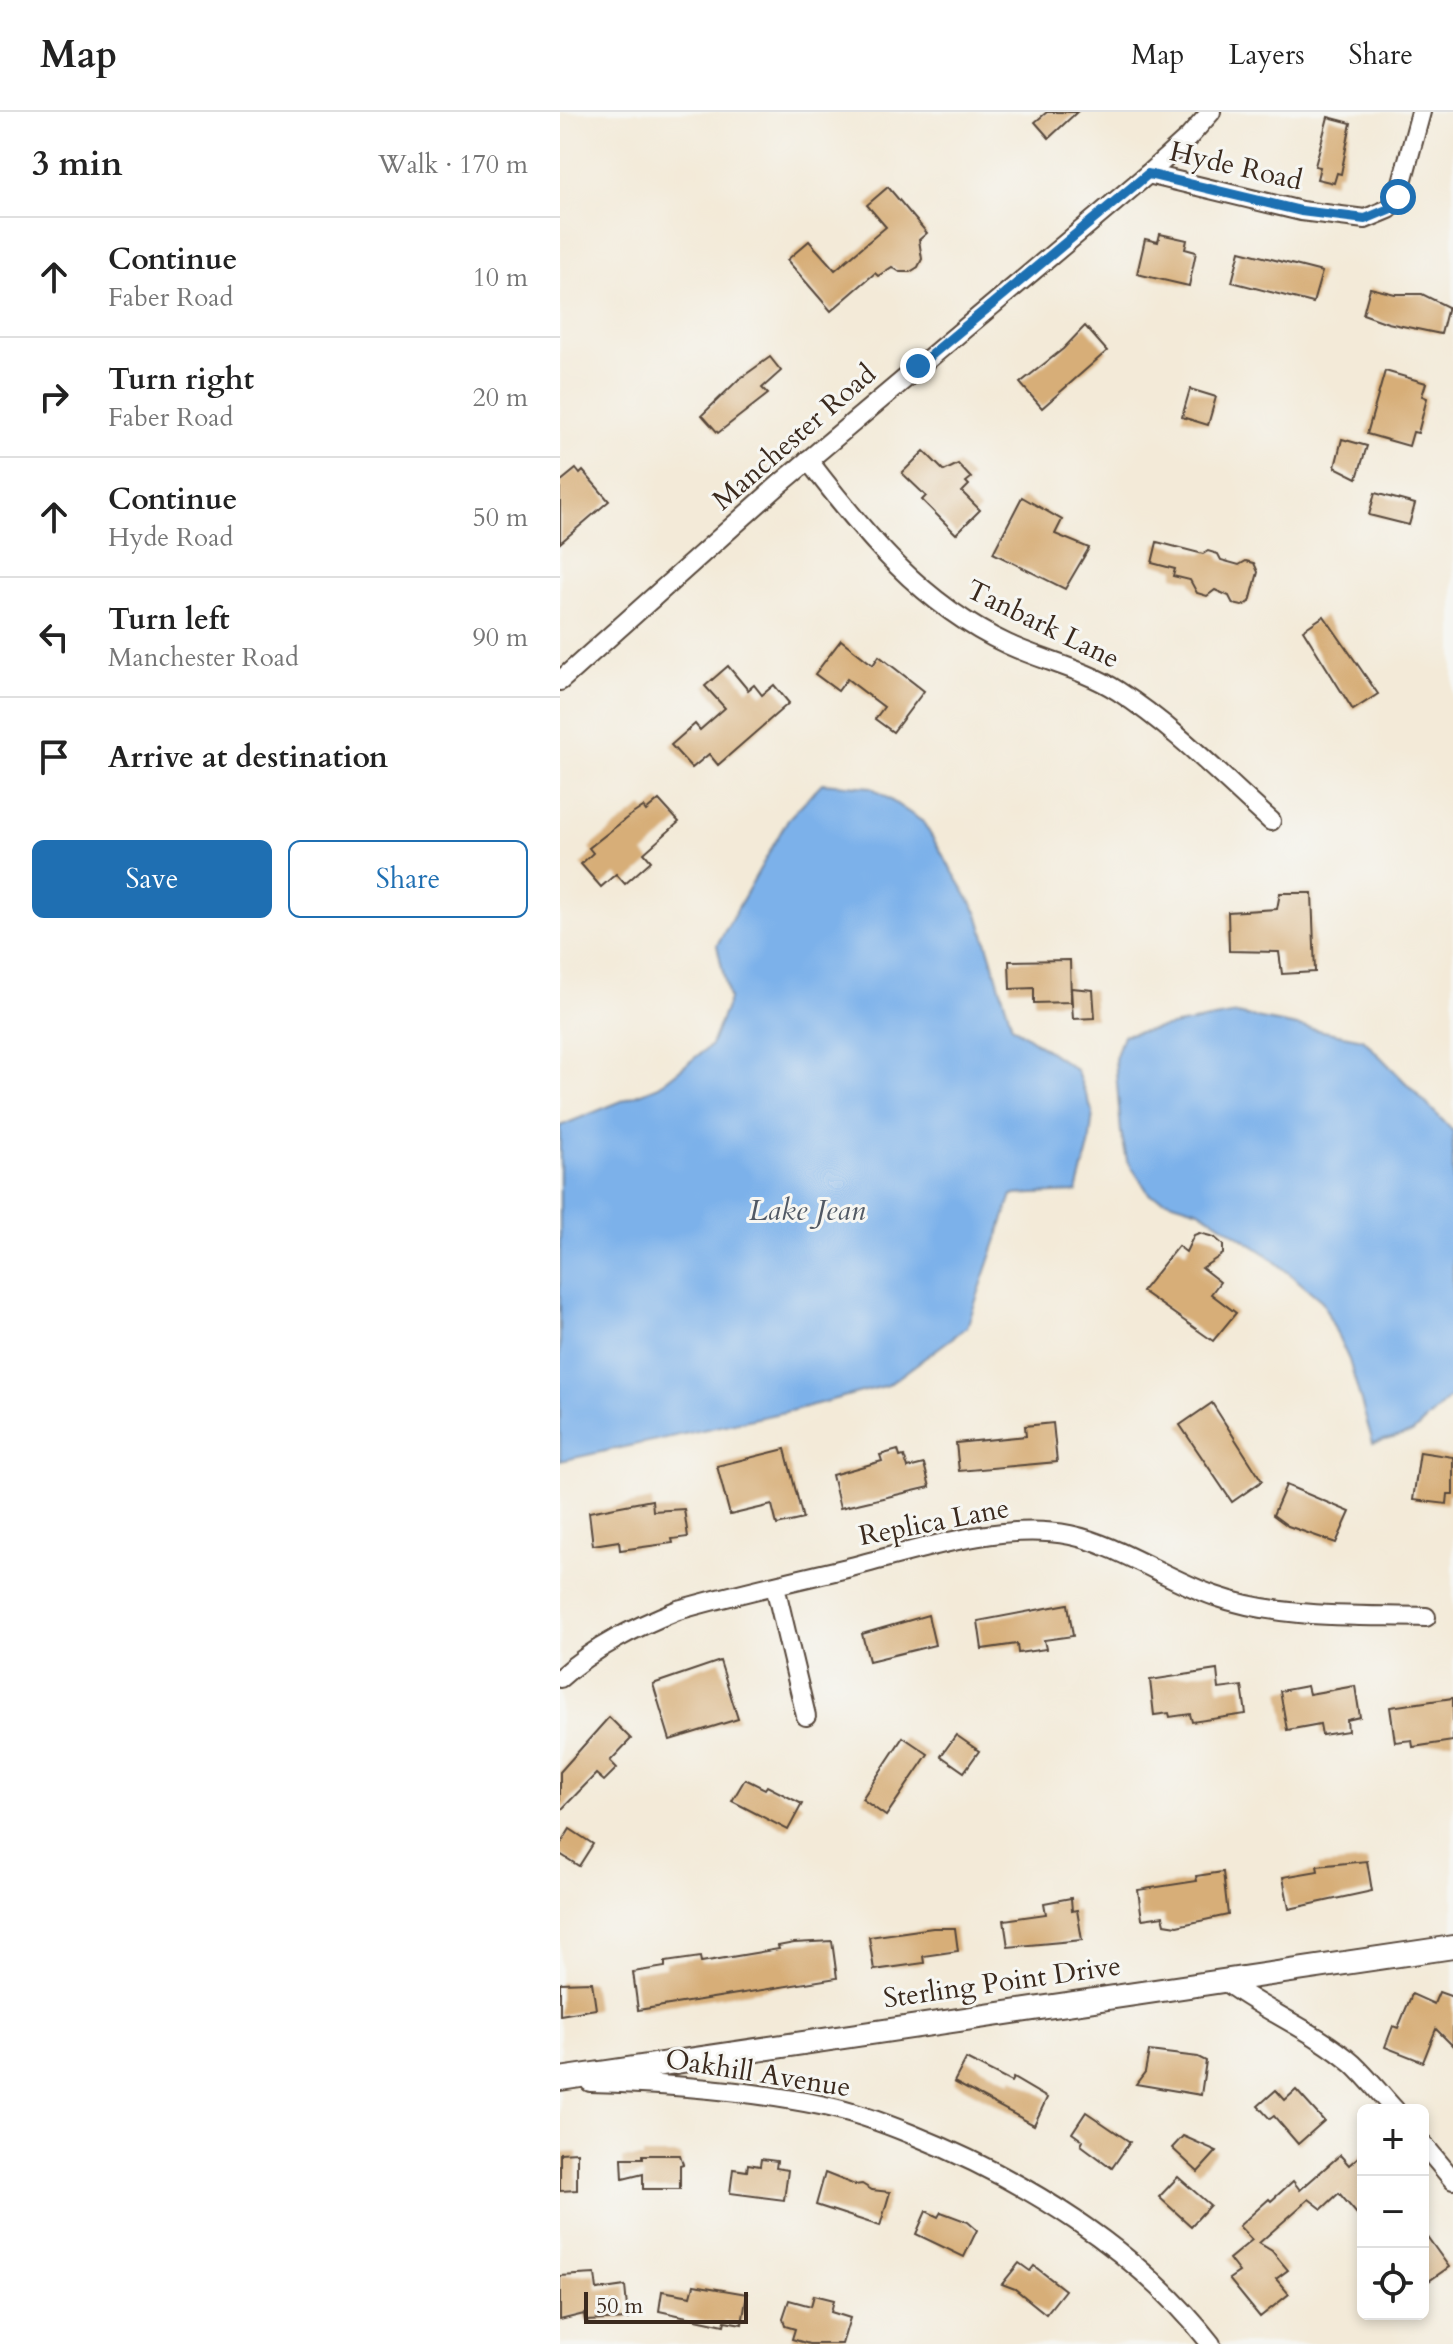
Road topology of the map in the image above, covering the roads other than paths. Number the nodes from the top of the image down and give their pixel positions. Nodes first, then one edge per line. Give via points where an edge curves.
1 (1211, 112) edge
2 (1421, 112) edge
3 (1148, 174) junction
4 (808, 460) junction
5 (561, 680) edge
6 (1271, 821) dead end
7 (775, 1586) junction
8 (1426, 1617) dead end
9 (560, 1678) edge
10 (806, 1716) dead end
11 (1453, 1947) edge
12 (1223, 1980) junction
13 (560, 2080) edge
14 (1390, 2104) edge
15 (1429, 2151) edge
16 (1453, 2180) edge
17 (1211, 2344) edge

1 - 3 street, Manchester Road
2 - 3 street, Hyde Road via 1400,191 1389,209 1365,219 1311,212
3 - 4 street, Manchester Road
4 - 5 street, Manchester Road
4 - 6 street, Tanbark Lane via 891,560 935,600 1006,643 1115,689
7 - 8 street, Replica Lane via 938,1545 1036,1532 1071,1535 1174,1581 1263,1608
7 - 9 street, Replica Lane via 691,1606 639,1626
7 - 10 street
11 - 12 street, Sterling Point Drive
12 - 13 street, Sterling Point Drive
12 - 14 street via 1353,2064
13 - 17 street, Oakhill Avenue via 705,2089 827,2106 948,2149 1039,2198 1114,2249 1163,2291
15 - 16 street

